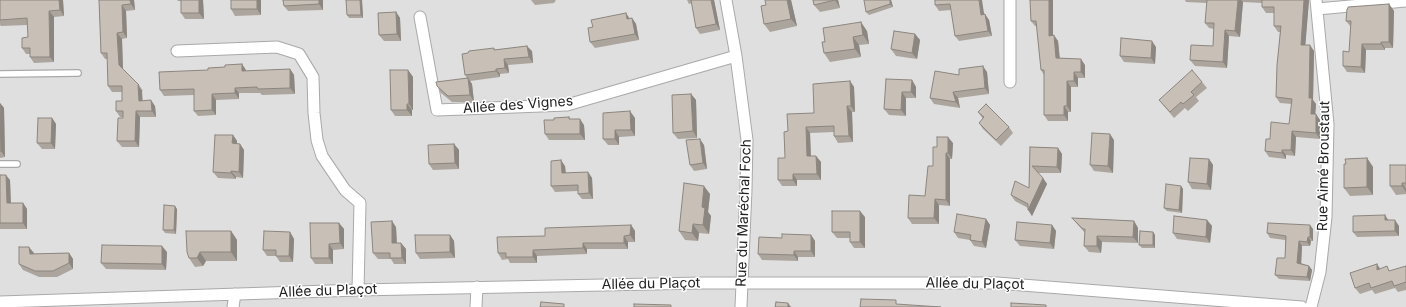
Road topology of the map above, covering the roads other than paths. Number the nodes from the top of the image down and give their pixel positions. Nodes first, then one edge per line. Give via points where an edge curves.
1 (726, 0) edge
2 (1010, 0) edge
3 (1406, 1) edge
4 (1317, 5) edge
5 (420, 17) dead end
6 (177, 50) dead end
7 (736, 56) junction
8 (78, 73) dead end
9 (0, 74) edge
10 (1010, 82) dead end
11 (0, 164) edge
12 (17, 164) dead end
13 (741, 283) junction
14 (477, 287) junction
15 (358, 290) junction
16 (235, 294) junction
17 (0, 302) edge
18 (234, 307) edge
19 (476, 307) edge
20 (741, 307) edge
21 (1302, 307) edge
22 (1311, 307) edge

1 - 7 street, Rue du Maréchal Foch
2 - 10 street
3 - 4 street
4 - 22 street, Rue Aimé Broustaut via 1328,124 1326,217 1320,272
5 - 7 street, Allée des Vignes via 437,110 567,105
6 - 15 street via 277,47 299,54 313,77 317,140 322,156 345,190 360,203
7 - 13 street, Rue du Maréchal Foch via 747,140
8 - 9 lane
11 - 12 lane
13 - 14 street, Allée du Plaçot
13 - 20 street, Rue du Maréchal Foch
13 - 21 street, Allée du Plaçot via 997,283
14 - 15 street, Allée du Plaçot
14 - 19 street
15 - 16 street, Allée du Plaçot
16 - 17 street, Allée du Plaçot
16 - 18 street

